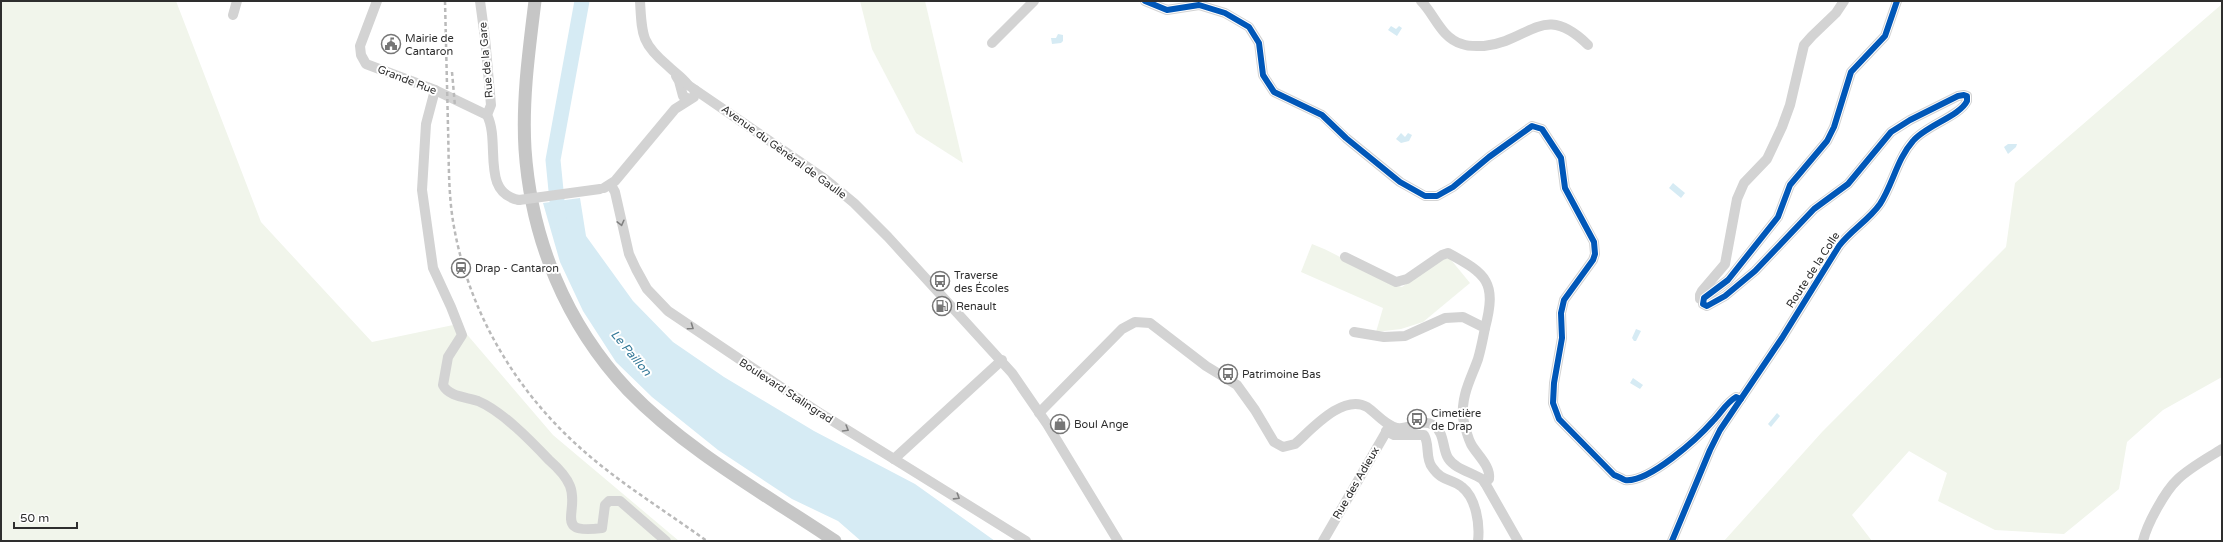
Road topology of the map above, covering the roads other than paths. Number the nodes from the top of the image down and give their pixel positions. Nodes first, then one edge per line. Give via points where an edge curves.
1 (237, 1) edge
2 (377, 1) edge
3 (480, 1) edge
4 (528, 1) edge
5 (535, 1) edge
6 (640, 1) edge
7 (1034, 1) edge
8 (1145, 1) edge
9 (1421, 1) edge
10 (1844, 1) edge
11 (1897, 1) edge
12 (233, 15) dead end
13 (992, 43) dead end
14 (1588, 45) dead end
15 (435, 90) junction
16 (688, 93) junction
17 (487, 115) junction
18 (611, 186) junction
19 (1345, 257) dead end
20 (1702, 302) junction
21 (569, 317) junction
22 (1485, 328) junction
23 (1354, 332) dead end
24 (1002, 360) junction
25 (1741, 399) junction
26 (1039, 413) junction
27 (1388, 428) junction
28 (2222, 449) edge
29 (894, 459) junction
30 (1485, 483) junction
31 (666, 541) edge
32 (825, 541) edge
33 (835, 541) edge
34 (1026, 541) edge
35 (1118, 541) edge
36 (1323, 541) edge
37 (1478, 541) edge
38 (1518, 541) edge
39 (1672, 541) edge
40 (2143, 541) edge

1 - 12 street
2 - 15 street, Grande Rue via 360,46 361,56 366,64
3 - 17 street, Rue de la Gare via 491,105
4 - 21 main road via 520,80 520,148 523,178 528,212 540,258 550,286
5 - 21 main road via 526,79 525,148 528,179 548,262
6 - 16 street via 645,39 654,54 673,71
7 - 13 street
8 - 25 street via 1167,10 1199,5 1225,12 1245,24 1255,34 1259,43 1263,75 1274,92 1322,115 1400,182 1425,196 1438,196 1532,126 1542,129 1561,158 1565,188 1594,242 1595,254 1564,300 1560,312 1562,338 1553,403 1559,419 1614,475 1625,480 1635,479 1659,467 1683,450 1714,421 1729,401 1736,397
9 - 14 street via 1449,36 1462,44 1494,45 1542,24 1559,24 1568,28
10 - 20 street via 1836,13 1804,45 1790,105 1782,127 1767,159 1747,179 1742,188 1737,199 1725,264 1700,295
11 - 20 street via 1885,36 1851,72 1834,127 1827,141 1790,185 1778,217 1728,280
15 - 17 street, Grande Rue
15 - 31 street via 426,124 422,190 433,268 462,335 451,350 445,365 445,388 448,392 479,402 509,422 557,468 571,487 570,518 573,525 581,530 602,528 605,505 609,501 620,501
16 - 18 street
16 - 24 street, Avenue du Général de Gaulle via 714,103 825,179 854,203
17 - 18 street, Rue de la Gare, bridge via 491,126 497,184 507,196 519,200
18 -> 29 street, Boulevard Stalingrad via 615,192 629,254 647,289 668,310 814,410
19 - 22 street via 1396,282 1407,279 1442,254 1448,253 1474,267 1484,276 1490,294
20 - 25 street, Route de la Colle via 1707,306 1717,302 1755,271 1814,209 1848,184 1891,132 1958,96 1967,96 1966,104 1921,132 1913,140 1880,204 1843,241
21 - 32 main road via 605,372 646,415 708,463
21 - 33 main road via 610,368 651,411 713,460
22 - 23 street via 1463,317 1445,318 1405,336 1384,337
22 - 30 street via 1478,359 1465,390 1463,416 1472,445 1488,471 1489,479
24 - 26 street, Avenue du Général de Gaulle
24 - 29 street
25 - 39 street via 1710,450
26 - 27 street via 1122,329 1142,321 1150,323 1206,366 1237,385 1255,410 1270,438 1278,446 1289,447 1295,444 1328,414 1347,405 1366,407
26 - 35 street, Avenue du Général de Gaulle
27 - 30 street via 1424,423 1434,425 1441,434 1445,451 1451,461
27 - 36 street, Rue des Adieux
27 - 37 street via 1394,435 1424,435 1427,439 1430,465 1440,477 1462,487 1473,502
28 - 40 street via 2170,487
29 -> 34 street, Boulevard Stalingrad
30 - 38 street

